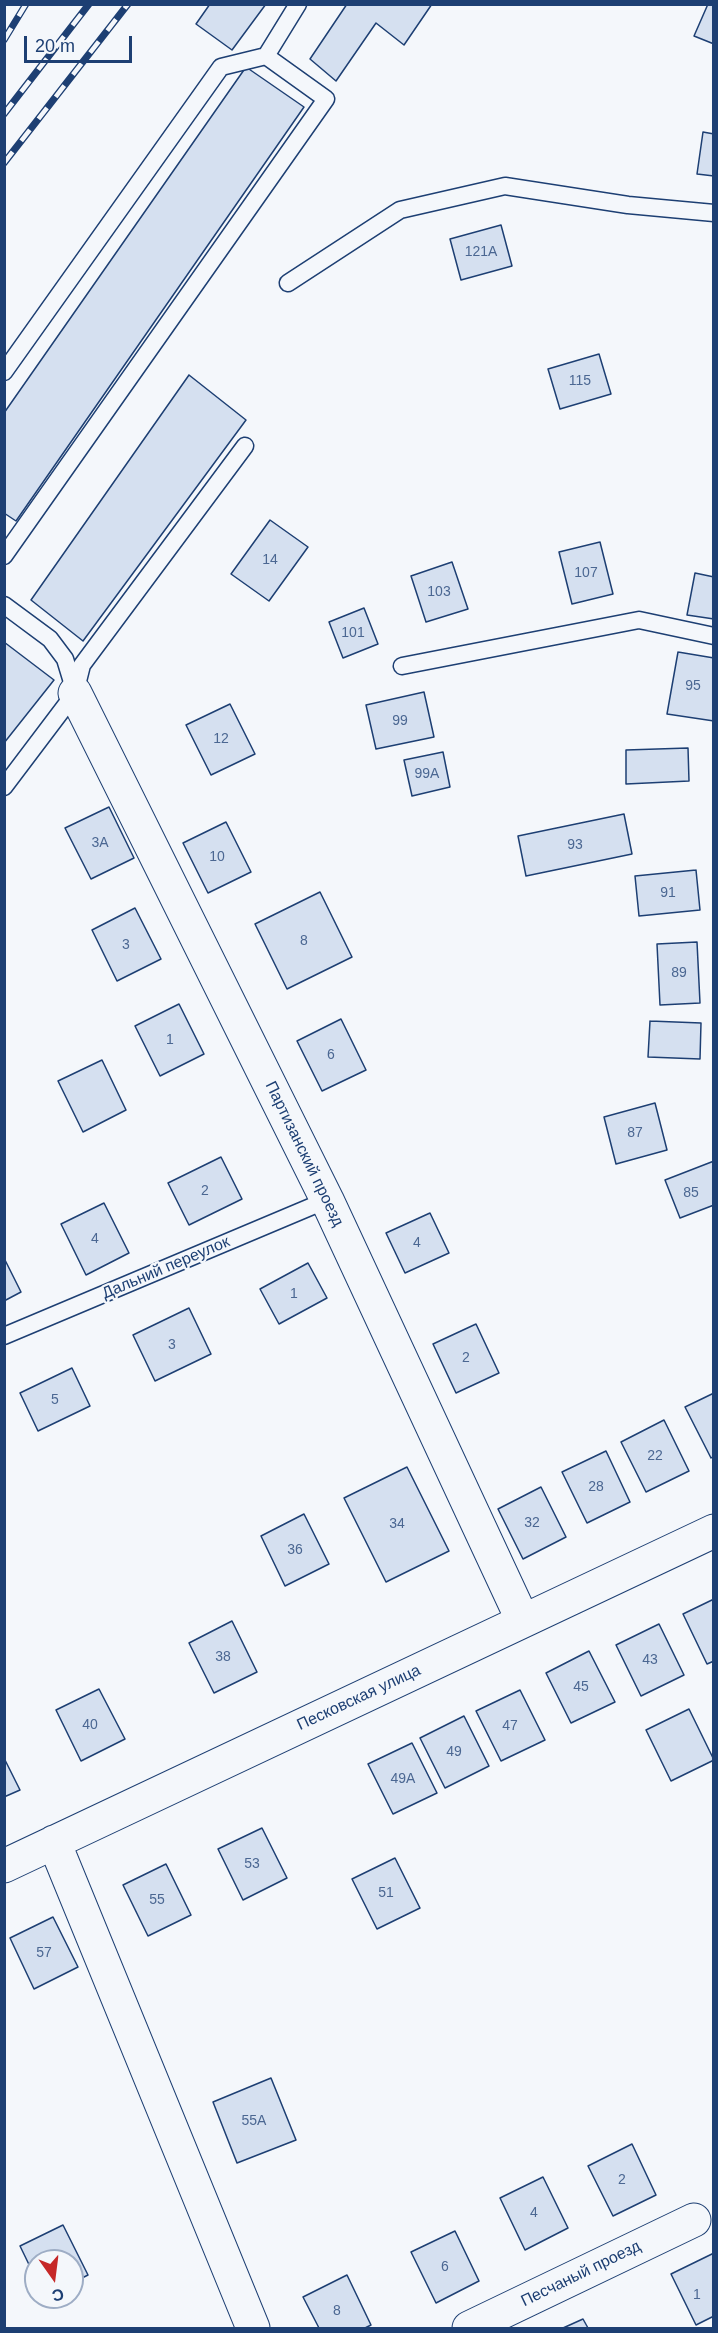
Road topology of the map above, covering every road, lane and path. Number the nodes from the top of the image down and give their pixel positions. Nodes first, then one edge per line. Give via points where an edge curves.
1 (298, 4) edge
2 (266, 56) junction
3 (714, 213) edge
4 (288, 283) dead end
5 (4, 372) edge
6 (245, 446) dead end
7 (8, 545) edge
8 (4, 605) edge
9 (714, 636) edge
10 (402, 666) dead end
11 (75, 693) junction
12 (4, 787) edge
13 (327, 1200) junction
14 (4, 1336) edge
15 (714, 1531) edge
16 (523, 1621) junction
17 (54, 1842) junction
18 (4, 1866) edge
19 (694, 2220) dead end
20 (253, 2328) edge
21 (469, 2328) edge

1 - 2 lane
2 - 5 lane via 221,67
2 - 7 lane via 326,99
3 - 4 lane via 628,205 505,186 400,210
6 - 11 lane via 82,665
8 - 11 lane via 50,639 65,659
9 - 10 lane via 639,620
11 - 12 lane
11 - 13 street, Партизанский проезд
13 - 14 lane, Дальний переулок
13 - 16 street, Партизанский проезд
15 - 16 street, Песковская улица
16 - 17 street, Песковская улица
17 - 18 street, Песковская улица
17 - 20 street
19 - 21 street, Песчаный проезд

